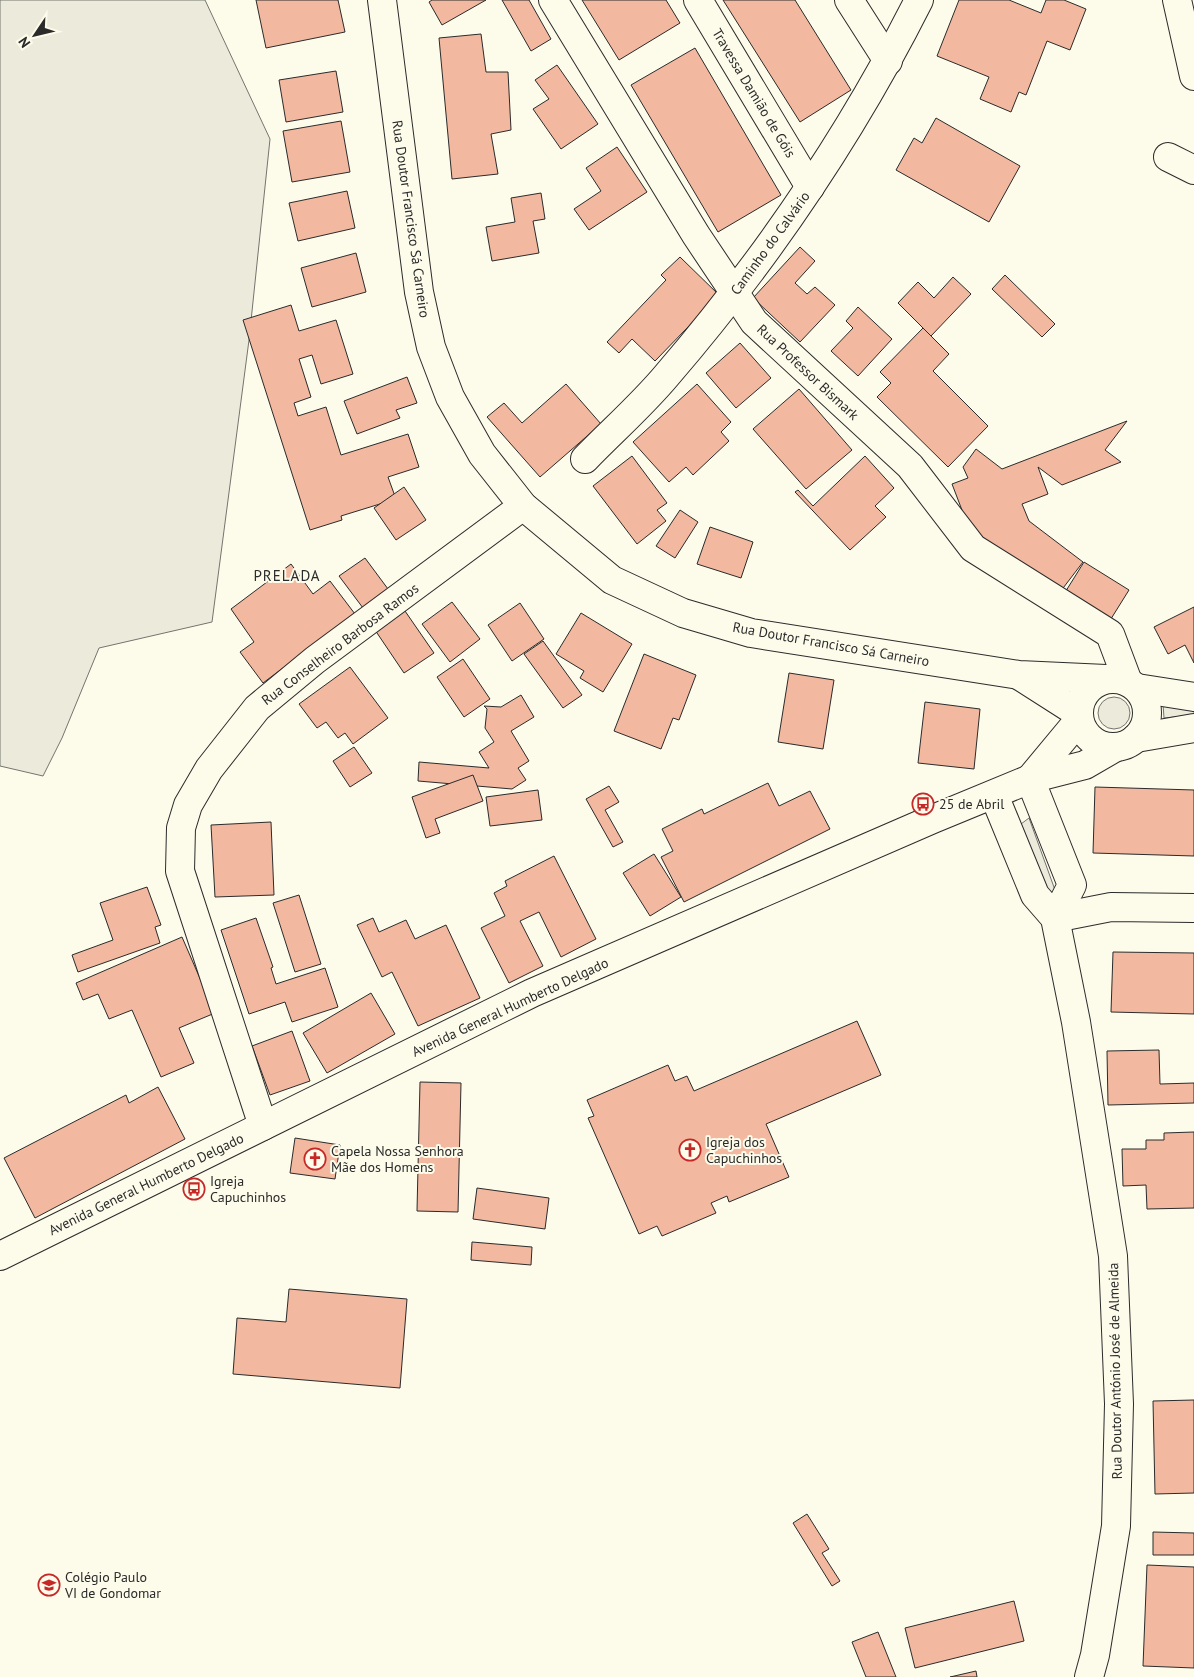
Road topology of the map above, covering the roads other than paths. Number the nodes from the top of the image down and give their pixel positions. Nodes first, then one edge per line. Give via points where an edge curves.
1 (382, 0) edge
2 (553, 0) edge
3 (698, 0) edge
4 (849, 0) edge
5 (919, 0) edge
6 (1177, 0) edge
7 (888, 61) junction
8 (1194, 76) edge
9 (1168, 156) dead end
10 (1194, 170) edge
11 (810, 187) junction
12 (734, 294) junction
13 (585, 459) dead end
14 (523, 506) junction
15 (1019, 675) junction
16 (1124, 683) junction
17 (1194, 697) edge
18 (1078, 716) junction
19 (1194, 728) edge
20 (1126, 743) junction
21 (1030, 779) junction
22 (994, 795) junction
23 (1194, 908) edge
24 (1055, 918) junction
25 (263, 1126) junction
26 (0, 1256) edge
27 (1089, 1677) edge

1 - 14 street, Rua Doutor Francisco Sá Carneiro via 419,292 431,347 450,396 482,454
2 - 12 street, Rua Professor Bismark
3 - 11 street, Travessa Damião de Góis
4 - 7 street
5 - 7 street, Caminho do Calvário
6 - 8 street
7 - 11 street, Caminho do Calvário
9 - 10 street
11 - 12 street, Caminho do Calvário
12 - 13 street, Caminho do Calvário via 666,377
12 - 16 street, Rua Professor Bismark via 754,322 910,466 973,548 1110,634
14 - 15 street, Rua Doutor Francisco Sá Carneiro via 612,580 683,613 751,633
14 - 25 street, Rua Conselheiro Barbosa Ramos via 315,660 257,708 209,769 188,805 181,828 180,872
15 - 16 street, Rua Doutor Francisco Sá Carneiro
15 - 18 street, Rua Doutor Francisco Sá Carneiro
16 - 17 street, Rua Doutor Francisco Sá Carneiro
16 - 18 street, Avenida General Humberto Delgado via 1087,691
16 - 20 street via 1144,697 1148,719 1144,730
18 - 20 street via 1086,733 1095,741 1105,746
18 - 21 street, Avenida General Humberto Delgado
19 - 20 street
20 - 21 street, Avenida General Humberto Delgado via 1085,765
21 - 22 street, Avenida General Humberto Delgado
21 - 24 street via 1072,885
22 - 24 street, Rua Doutor António José de Almeida via 1035,895
22 - 25 street, Avenida General Humberto Delgado via 532,993
23 - 24 street via 1110,907
24 - 27 street, Rua Doutor António José de Almeida via 1076,1022 1113,1256 1119,1404 1116,1526 1096,1655
25 - 26 street, Avenida General Humberto Delgado

